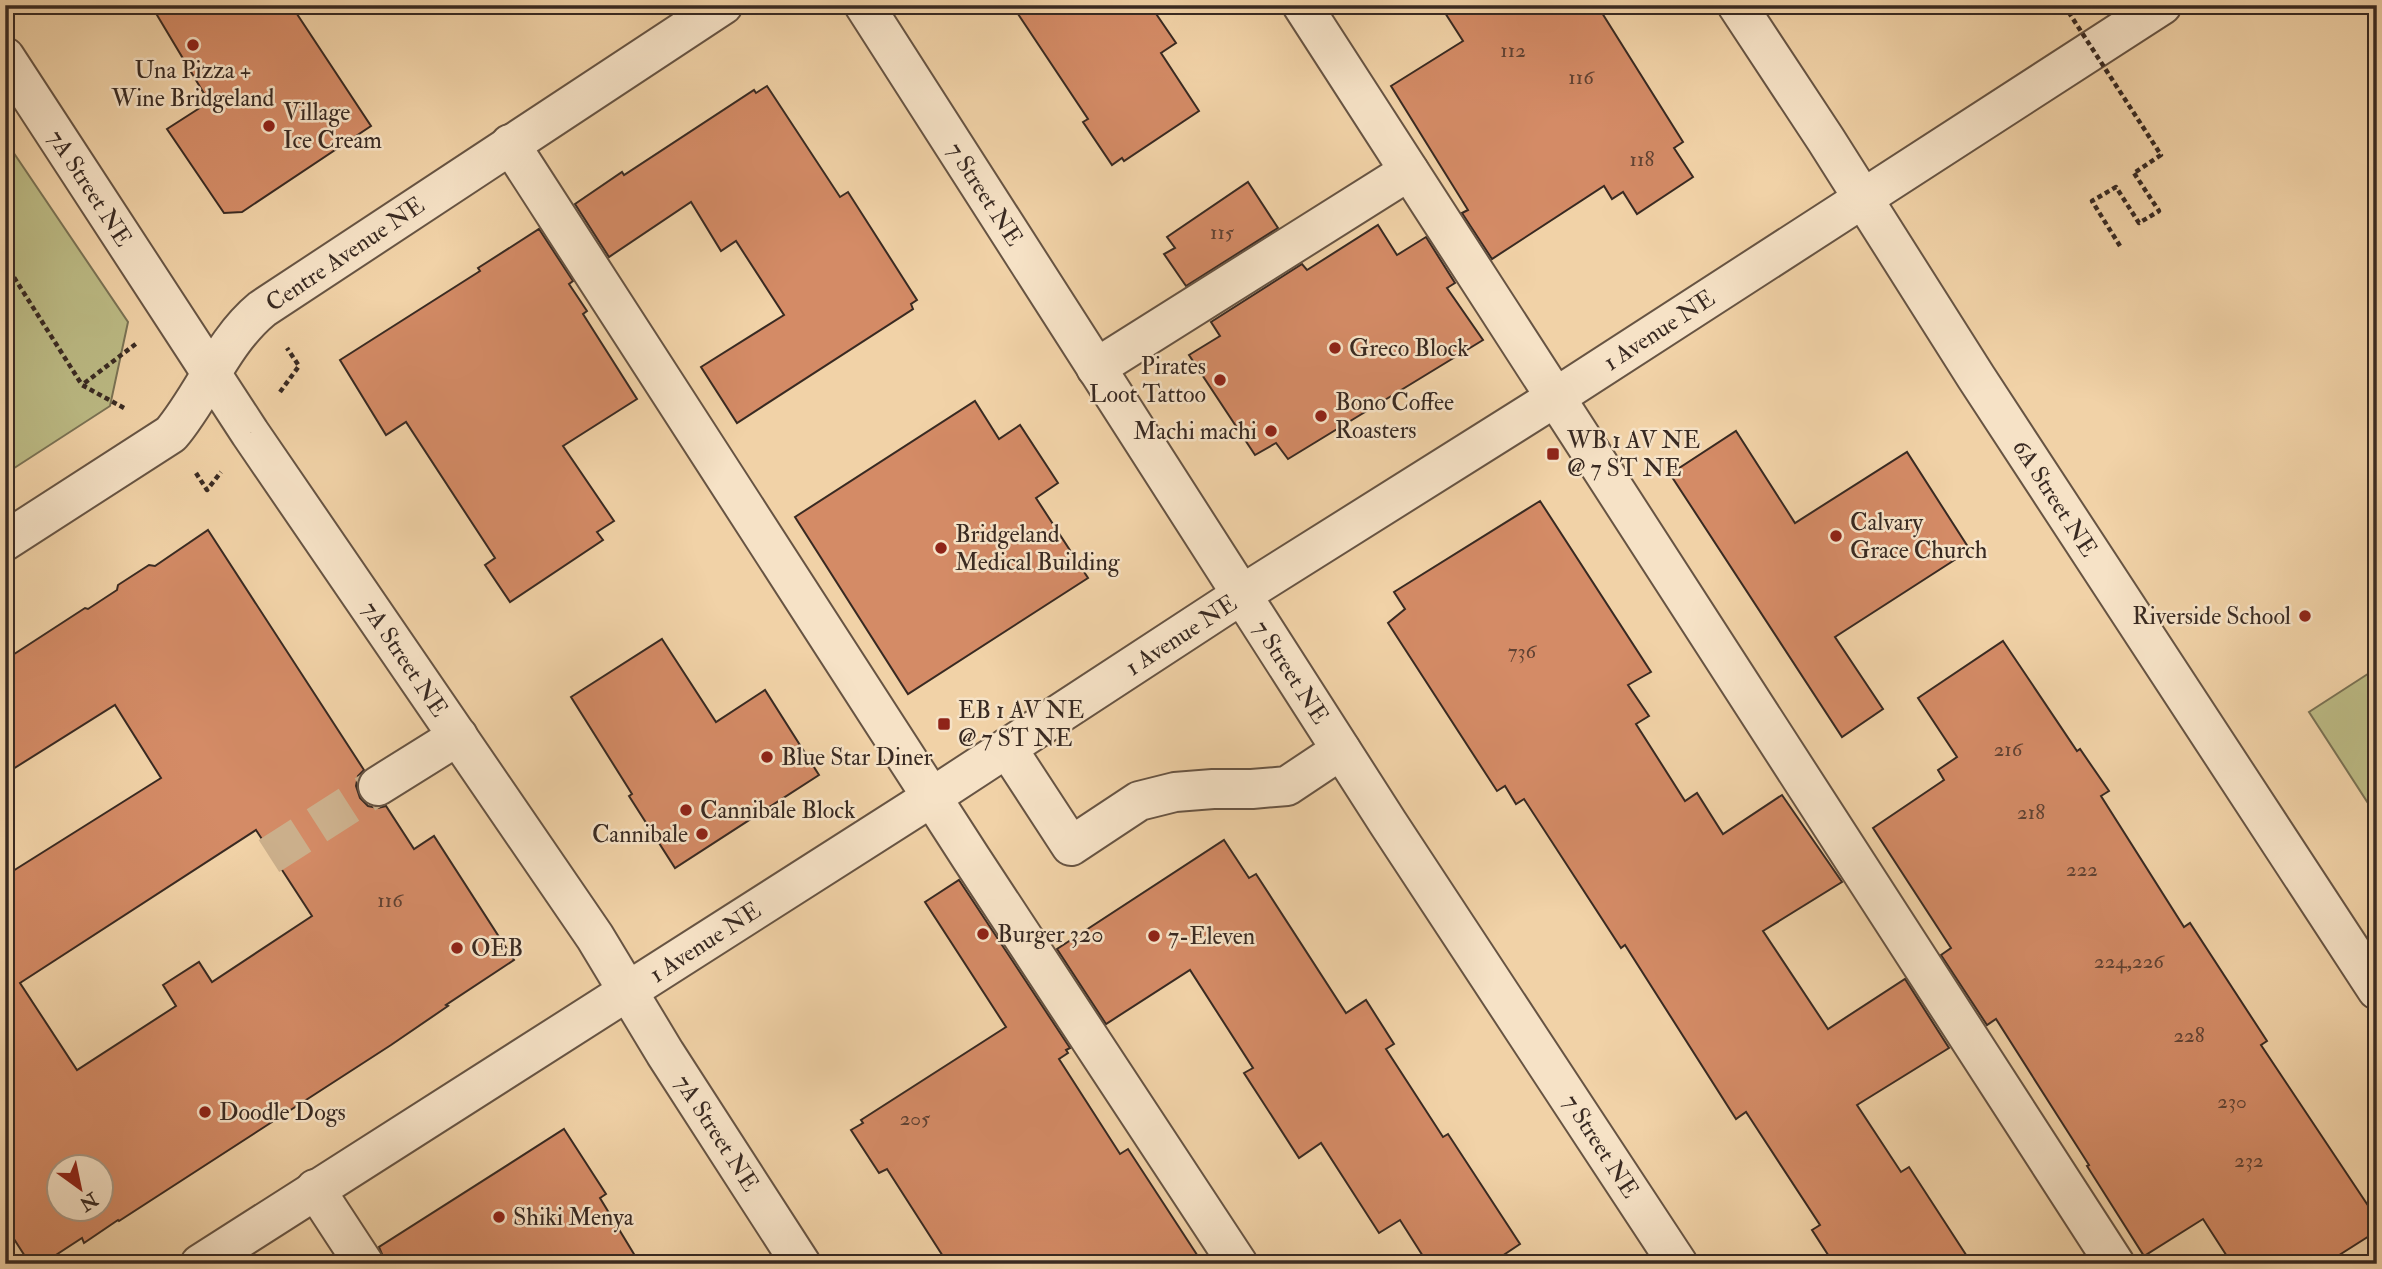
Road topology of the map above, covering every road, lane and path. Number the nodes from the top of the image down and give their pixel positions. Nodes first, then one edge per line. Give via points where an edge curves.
1 (723, 5) edge
2 (864, 5) edge
3 (1302, 5) edge
4 (1737, 5) edge
5 (2064, 5) edge
6 (2162, 5) edge
7 (5, 57) edge
8 (510, 145) junction
9 (1409, 171) junction
10 (1861, 199) junction
11 (2120, 246) dead end
12 (5, 263) edge
13 (1096, 368) junction
14 (211, 374) junction
15 (82, 385) dead end
16 (1556, 397) junction
17 (5, 541) edge
18 (1241, 595) junction
19 (458, 736) junction
20 (1007, 748) junction
21 (1341, 750) junction
22 (378, 786) tunnel mouth
23 (932, 797) junction
24 (2377, 990) edge
25 (628, 991) junction
26 (315, 1189) junction
27 (200, 1264) edge
28 (364, 1264) edge
29 (802, 1264) edge
30 (1238, 1264) edge
31 (1678, 1264) edge
32 (2115, 1264) edge

1 - 8 street, Centre Avenue NE
2 - 13 street, 7 Street NE
3 - 9 street
4 - 10 street, 6A Street NE
5 - 11 path, bridge via 2161,155 2134,173 2159,211 2139,223 2116,187 2092,201
6 - 10 street, 1 Avenue NE
7 - 14 street, 7A Street NE
8 - 14 street, Centre Avenue NE via 262,309 246,322
8 - 23 street
9 - 13 street
9 - 16 street
10 - 16 street, 1 Avenue NE
10 - 24 street, 6A Street NE
12 - 15 path
13 - 18 street, 7 Street NE
14 - 17 street, Centre Avenue NE via 171,434
14 - 19 street, 7A Street NE
16 - 18 street, 1 Avenue NE
16 - 32 street
18 - 20 street, 1 Avenue NE
18 - 21 street, 7 Street NE
19 - 22 street
19 - 25 street, 7A Street NE
20 - 21 street via 1071,846 1139,801 1174,792 1287,786
20 - 23 street, 1 Avenue NE
21 - 31 street, 7 Street NE
23 - 25 street, 1 Avenue NE
23 - 30 street
25 - 26 street, 1 Avenue NE
25 - 29 street, 7A Street NE
26 - 27 street, 1 Avenue NE
26 - 28 street

